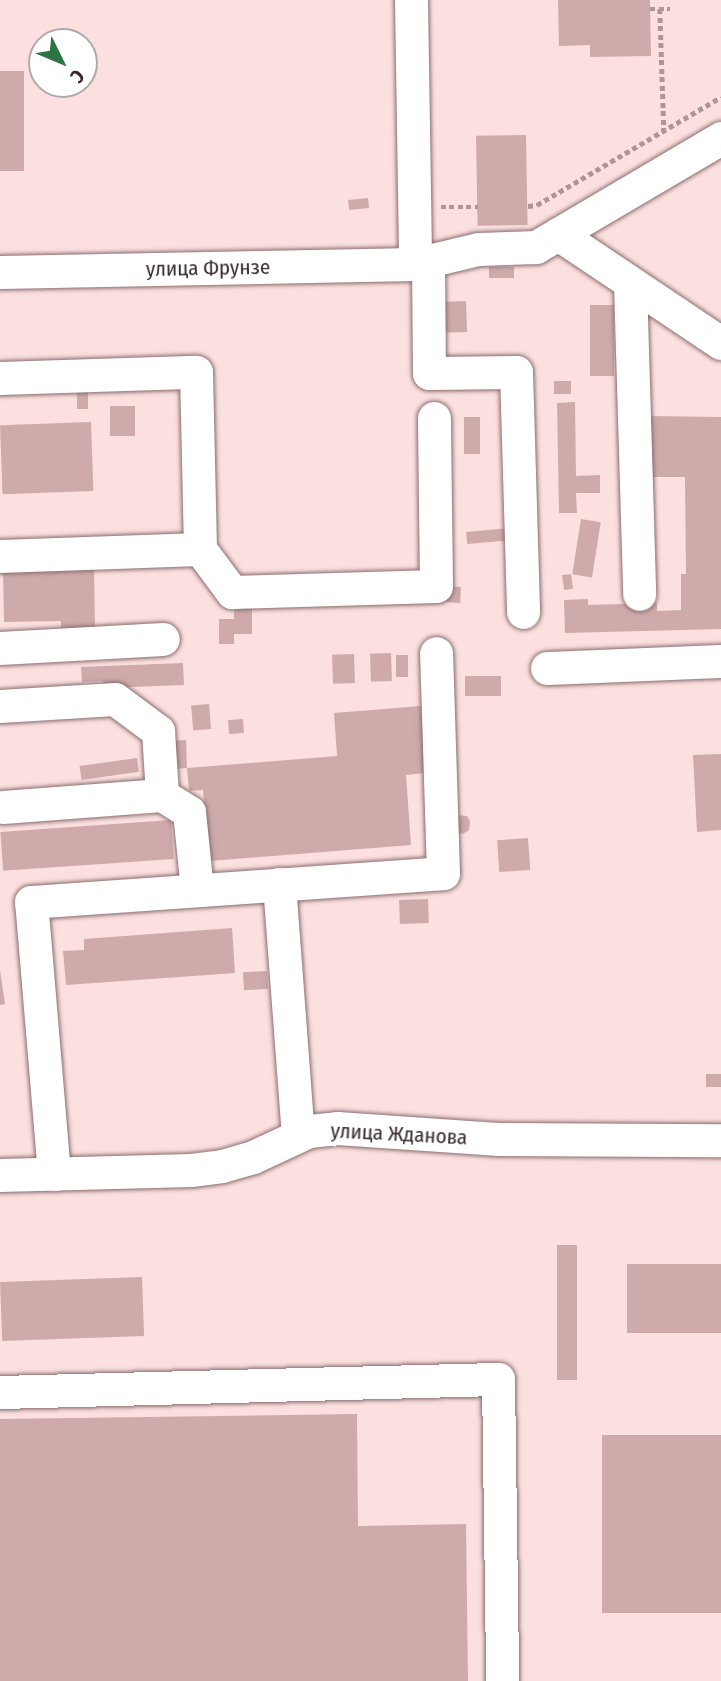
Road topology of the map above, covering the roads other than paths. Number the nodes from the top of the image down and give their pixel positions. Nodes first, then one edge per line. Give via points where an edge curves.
1 (411, 0) edge
2 (721, 138) edge
3 (558, 234) junction
4 (422, 263) junction
5 (0, 272) edge
6 (630, 282) junction
7 (721, 343) edge
8 (0, 378) edge
9 (434, 418) dead end
10 (200, 549) junction
11 (0, 556) edge
12 (639, 594) dead end
13 (523, 612) dead end
14 (163, 639) dead end
15 (0, 648) edge
16 (436, 653) dead end
17 (721, 661) edge
18 (547, 667) dead end
19 (0, 706) edge
20 (162, 795) junction
21 (3, 807) dead end
22 (279, 884) junction
23 (197, 890) junction
24 (298, 1135) junction
25 (721, 1140) edge
26 (54, 1174) junction
27 (0, 1175) edge
28 (0, 1392) edge
29 (502, 1681) edge

1 - 4 street
2 - 3 street, улица Фрунзе
3 - 4 street, улица Фрунзе via 536,247 478,249
3 - 6 street
4 - 5 street, улица Фрунзе
4 - 13 street via 429,373 516,372
6 - 7 street
6 - 12 street
8 - 10 street via 196,372
9 - 10 street via 436,586 232,592
10 - 11 street
14 - 15 street
16 - 22 street via 443,873
17 - 18 street
19 - 20 street via 115,699 158,731
20 - 21 street
20 - 23 street via 189,812
22 - 23 street
22 - 24 street
23 - 26 street via 31,902
24 - 25 street, улица Жданова via 337,1128 498,1139
24 - 26 street, улица Жданова via 222,1166
26 - 27 street, улица Жданова
28 - 29 street via 498,1379

